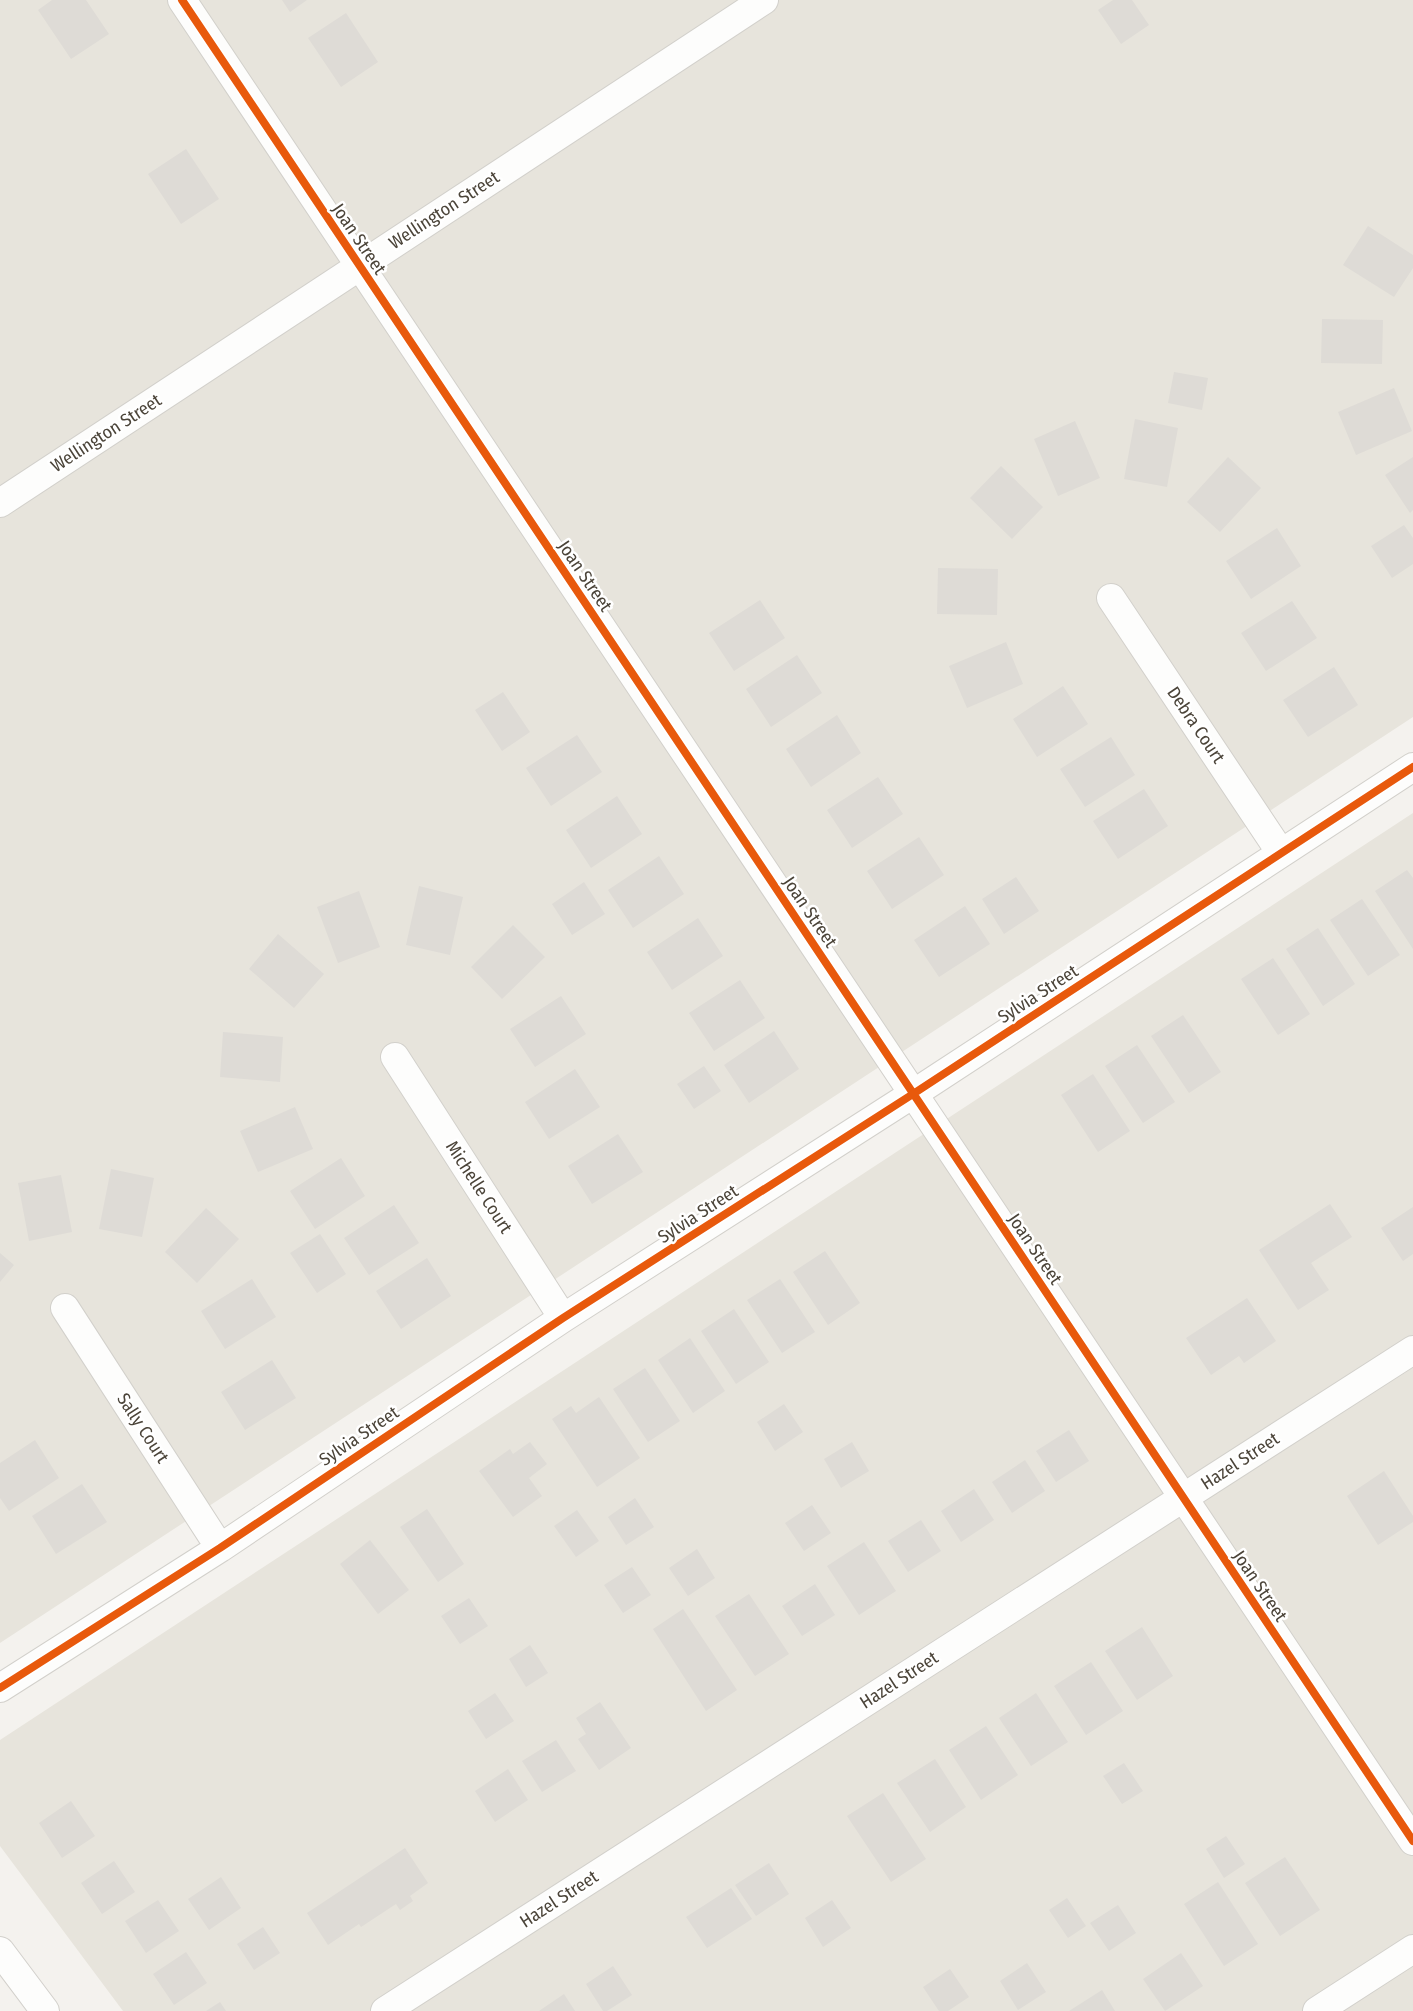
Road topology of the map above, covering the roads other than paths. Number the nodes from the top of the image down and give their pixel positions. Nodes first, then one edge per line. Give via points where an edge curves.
1 (182, 0) edge
2 (764, 0) edge
3 (359, 266) junction
4 (0, 503) edge
5 (1111, 598) dead end
6 (1413, 767) edge
7 (1281, 853) junction
8 (395, 1057) dead end
9 (913, 1094) junction
10 (65, 1308) dead end
11 (563, 1318) junction
12 (1413, 1350) edge
13 (1183, 1498) junction
14 (220, 1548) junction
15 (0, 1688) edge
16 (1413, 1841) edge
17 (1413, 1948) edge
18 (0, 1951) edge
19 (45, 2011) edge
20 (385, 2011) edge
21 (1317, 2011) edge

1 - 3 street, Joan Street
2 - 3 street, Wellington Street
3 - 4 street, Wellington Street
3 - 9 street, Joan Street
5 - 7 street, Debra Court
6 - 7 street, Sylvia Street
7 - 9 street, Sylvia Street
8 - 11 street, Michelle Court
9 - 11 street, Sylvia Street
9 - 13 street, Joan Street
10 - 14 street, Sally Court
11 - 14 street, Sylvia Street
12 - 13 street, Hazel Street
13 - 16 street, Joan Street
13 - 20 street, Hazel Street
14 - 15 street, Sylvia Street
17 - 21 street
18 - 19 street

